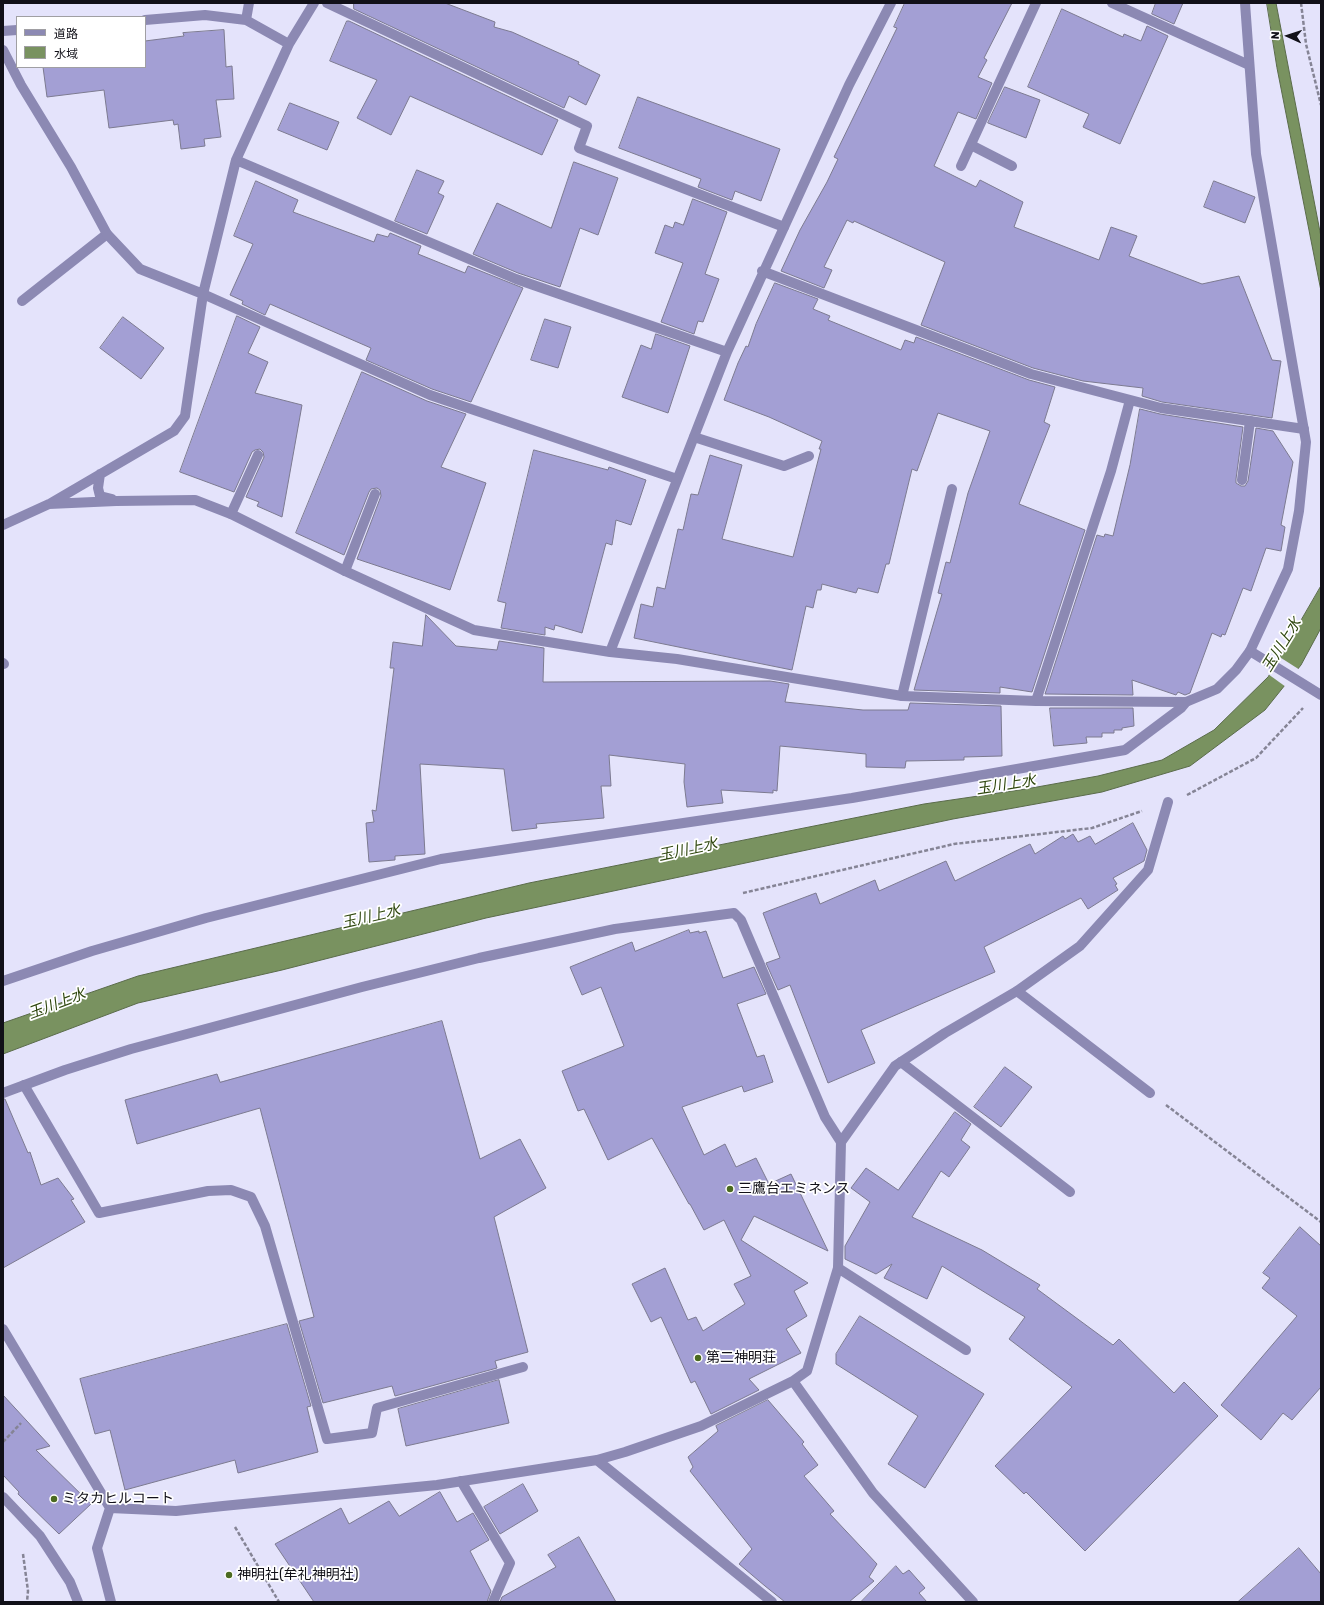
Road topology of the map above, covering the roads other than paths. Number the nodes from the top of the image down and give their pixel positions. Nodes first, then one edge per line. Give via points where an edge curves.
1 (249, 3) edge
2 (314, 3) edge
3 (327, 3) edge
4 (891, 3) edge
5 (1036, 3) edge
6 (1112, 3) edge
7 (1245, 3) edge
8 (146, 20) edge
9 (246, 20) junction
10 (16, 30) edge
11 (3, 31) edge
12 (289, 44) junction
13 (3, 50) edge
14 (1249, 65) junction
15 (971, 145) junction
16 (236, 160) junction
17 (961, 166) dead end
18 (1012, 166) dead end
19 (784, 227) junction
20 (107, 234) junction
21 (762, 271) junction
22 (203, 294) junction
23 (22, 301) dead end
24 (726, 352) junction
25 (1130, 400) junction
26 (1250, 421) junction
27 (1304, 429) junction
28 (694, 437) junction
29 (258, 455) dead end
30 (809, 456) dead end
31 (100, 474) junction
32 (677, 479) junction
33 (1242, 480) dead end
34 (952, 489) dead end
35 (375, 494) dead end
36 (116, 501) junction
37 (49, 504) junction
38 (231, 514) junction
39 (3, 525) edge
40 (344, 570) junction
41 (1250, 651) junction
42 (610, 652) junction
43 (1321, 695) edge
44 (902, 696) junction
45 (1036, 701) junction
46 (1186, 702) junction
47 (1168, 802) dead end
48 (3, 980) edge
49 (1017, 991) junction
50 (901, 1062) junction
51 (24, 1085) junction
52 (1150, 1092) road end
53 (3, 1093) edge
54 (841, 1142) junction
55 (1070, 1192) dead end
56 (838, 1268) junction
57 (3, 1329) edge
58 (966, 1350) dead end
59 (523, 1367) dead end
60 (793, 1381) junction
61 (598, 1460) junction
62 (461, 1481) junction
63 (3, 1497) edge
64 (110, 1508) junction
65 (78, 1602) edge
66 (111, 1602) edge
67 (493, 1602) edge
68 (772, 1602) edge
69 (973, 1602) edge

1 - 9 street
2 - 12 street
3 - 19 street via 587,126 579,148
4 - 19 street via 849,85
5 - 15 street
6 - 14 street
7 - 14 street
8 - 9 street via 205,15
9 - 12 street
10 - 11 street
12 - 16 street
13 - 20 street
14 - 27 street via 1256,154
15 - 17 street
15 - 18 street
16 - 22 street
16 - 24 street via 516,279
19 - 21 street
20 - 22 street via 140,269
20 - 23 street
21 - 24 street
21 - 25 street via 1031,374
22 - 31 street via 185,416 174,431
22 - 32 street via 430,394
24 - 28 street
25 - 26 street via 1161,408
25 - 45 street via 1111,471
26 - 27 street
26 - 33 street
27 - 41 street via 1306,442 1300,511 1288,569
28 - 30 street via 784,466
28 - 32 street
29 - 38 street
31 - 36 street via 100,496
31 - 37 street
32 - 42 street
34 - 44 street
35 - 40 street
36 - 37 street
36 - 38 street via 195,500
37 - 39 street
38 - 40 street
40 - 42 street via 474,630
41 - 43 street
41 - 46 street via 1217,689
42 - 44 street via 677,659
44 - 45 street
45 - 46 street
46 - 48 street via 1125,750 852,798 441,859 206,918
47 - 49 street via 1148,870 1080,946
49 - 50 street via 945,1032
49 - 52 street
50 - 54 street via 895,1066
50 - 55 street
51 - 53 street
51 - 54 street via 131,1049 479,958 615,929 734,913 741,920 825,1117
51 - 59 street via 99,1213 208,1191 231,1190 251,1197 266,1226 327,1439 372,1432 377,1408
54 - 56 street
56 - 58 street
56 - 60 street via 807,1371
57 - 64 street
60 - 61 street via 701,1426
60 - 69 street via 873,1493
61 - 62 street
61 - 68 street
62 - 64 street via 176,1511
62 - 67 street via 510,1563
63 - 65 street via 40,1536 70,1582
64 - 66 street via 97,1548

